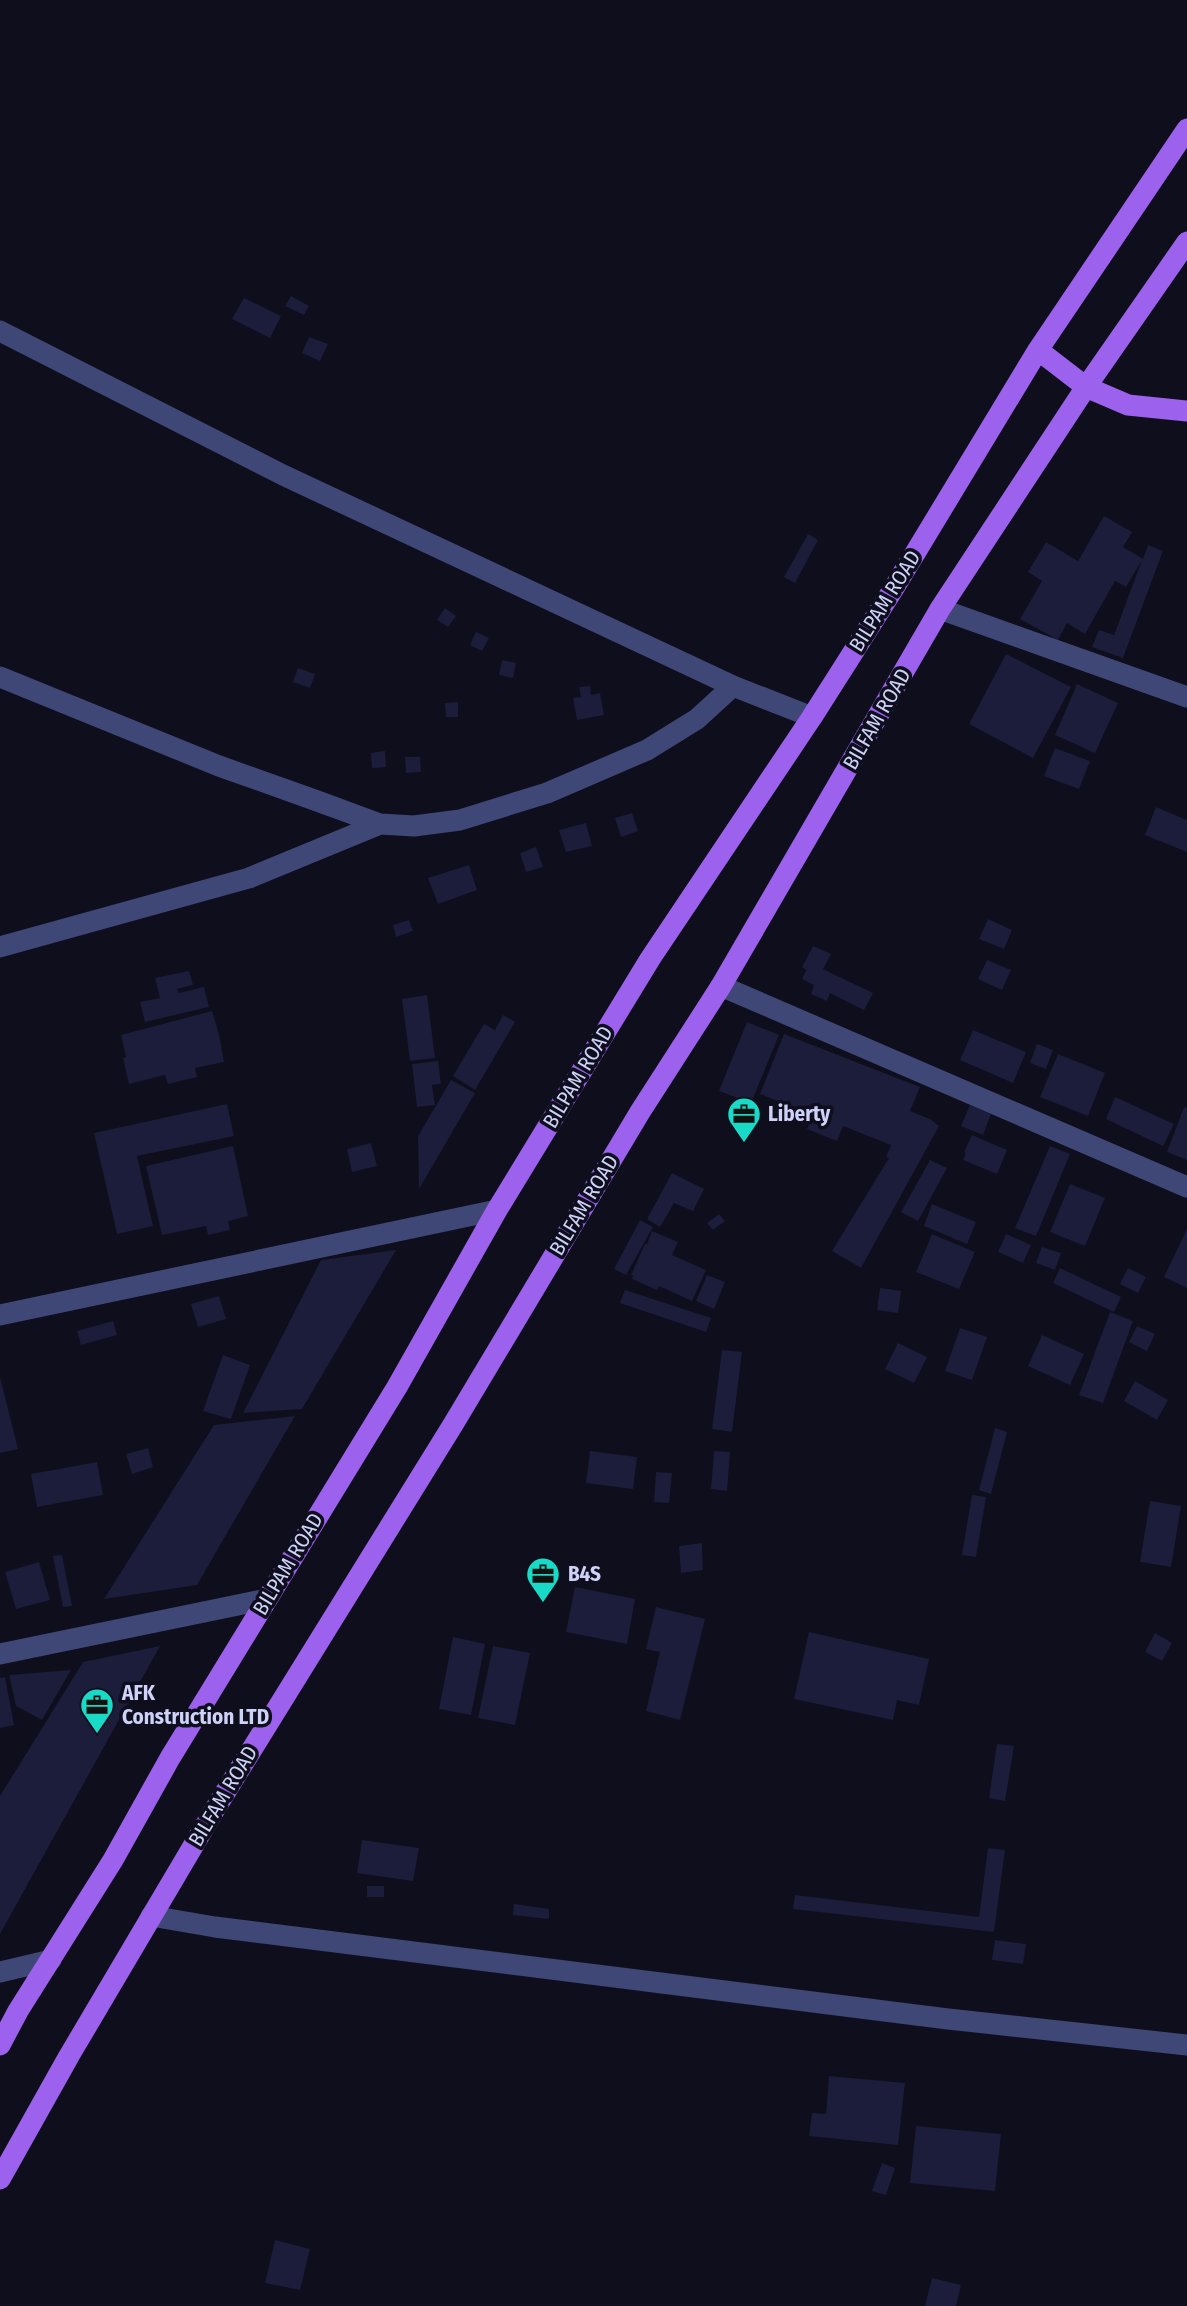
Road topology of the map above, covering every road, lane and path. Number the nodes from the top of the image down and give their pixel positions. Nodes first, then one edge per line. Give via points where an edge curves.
1 (1187, 129) edge
2 (1187, 242) edge
3 (0, 331) edge
4 (1038, 350) junction
5 (1086, 387) junction
6 (1187, 411) edge
7 (940, 609) junction
8 (0, 677) edge
9 (733, 686) junction
10 (1187, 697) edge
11 (812, 717) junction
12 (380, 824) junction
13 (0, 947) edge
14 (721, 986) junction
15 (1187, 1187) edge
16 (498, 1210) junction
17 (0, 1315) edge
18 (267, 1599) junction
19 (0, 1654) edge
20 (151, 1916) junction
21 (51, 1959) junction
22 (0, 1972) edge
23 (0, 2045) edge
24 (1187, 2045) edge
25 (0, 2179) edge

1 - 4 main road, BILPAM ROAD
2 - 5 main road, BILFAM ROAD
3 - 9 street via 283,475
4 - 5 main road
4 - 11 main road, BILPAM ROAD
5 - 6 main road via 1128,405
5 - 7 main road, BILFAM ROAD
7 - 10 street
7 - 14 main road, BILFAM ROAD
8 - 12 street via 219,766
9 - 11 street
9 - 12 street via 697,719 647,750 547,793 460,820 414,826
11 - 16 main road, BILPAM ROAD via 650,959
12 - 13 street via 248,878
14 - 15 street
14 - 20 main road, BILFAM ROAD
16 - 17 street
16 - 18 main road, BILPAM ROAD via 397,1387
18 - 19 street
18 - 21 main road, BILPAM ROAD
20 - 24 street via 893,2012
20 - 25 main road, BILFAM ROAD
21 - 22 street
21 - 23 main road, BILPAM ROAD

